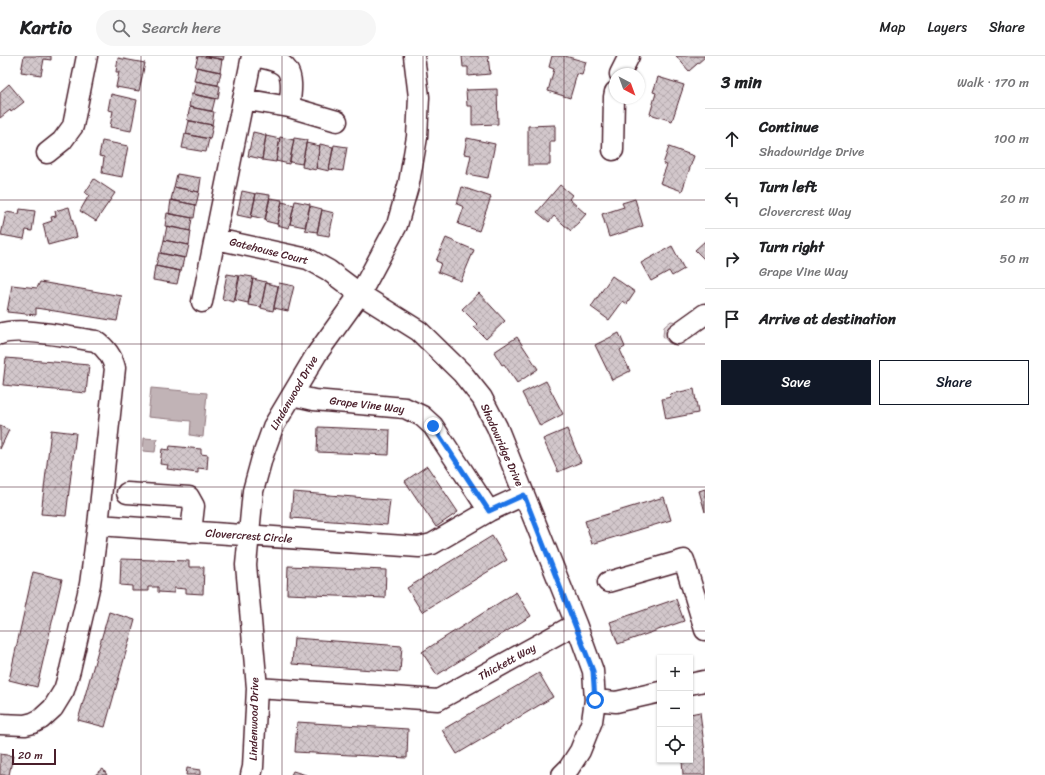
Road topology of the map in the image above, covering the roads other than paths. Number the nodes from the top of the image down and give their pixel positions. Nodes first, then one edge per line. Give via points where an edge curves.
1 (87, 56) edge
2 (414, 56) edge
3 (629, 56) edge
4 (623, 68) edge
5 (243, 99) junction
6 (614, 104) edge
7 (289, 107) junction
8 (338, 121) dead end
9 (613, 150) dead end
10 (47, 153) dead end
11 (216, 239) junction
12 (360, 294) junction
13 (202, 302) dead end
14 (705, 314) edge
15 (0, 334) edge
16 (677, 334) dead end
17 (292, 394) junction
18 (127, 493) dead end
19 (524, 495) junction
20 (489, 511) junction
21 (98, 525) junction
22 (191, 532) junction
23 (248, 536) junction
24 (608, 582) dead end
25 (576, 624) junction
26 (705, 630) edge
27 (257, 688) junction
28 (657, 693) edge
29 (595, 700) junction
30 (0, 724) edge
31 (251, 775) edge
32 (562, 775) edge

1 - 10 street via 73,126 62,141
2 - 12 street, Lindenwood Drive via 419,97 417,137 409,183 397,225
3 - 4 street
5 - 7 street
5 - 7 street, Gatehouse Court via 252,56 266,58 289,71 292,80
5 - 11 street, Gatehouse Court
6 - 9 street
7 - 8 street
11 - 12 street, Gatehouse Court via 308,259 328,270
11 - 13 street, Gatehouse Court
12 - 17 street, Lindenwood Drive via 316,355
12 - 19 street, Shadowridge Drive via 419,331 462,373 482,398 497,427
14 - 16 street
15 - 21 street via 25,331 96,341 104,346 112,357 115,368
17 - 20 street, Grape Vine Way via 314,400 405,408 422,416 433,426
17 - 23 street, Lindenwood Drive via 273,427 262,458 253,491
18 - 22 street via 189,498 194,506
19 - 20 street, Clovercrest Circle
19 - 25 street, Shadowridge Drive
20 - 23 street, Clovercrest Circle via 432,544 419,547
21 - 22 street, Clovercrest Circle
21 - 30 street via 90,584 64,690 53,708 33,723
22 - 23 street, Clovercrest Circle
23 - 27 street, Lindenwood Drive via 246,565
24 - 26 street via 684,560
25 - 27 street, Thickett Way via 438,700
25 - 29 street, Shadowridge Drive via 593,671
27 - 31 street, Lindenwood Drive
28 - 29 street via 616,702
29 - 32 street, Shadowridge Drive via 592,721 580,751

